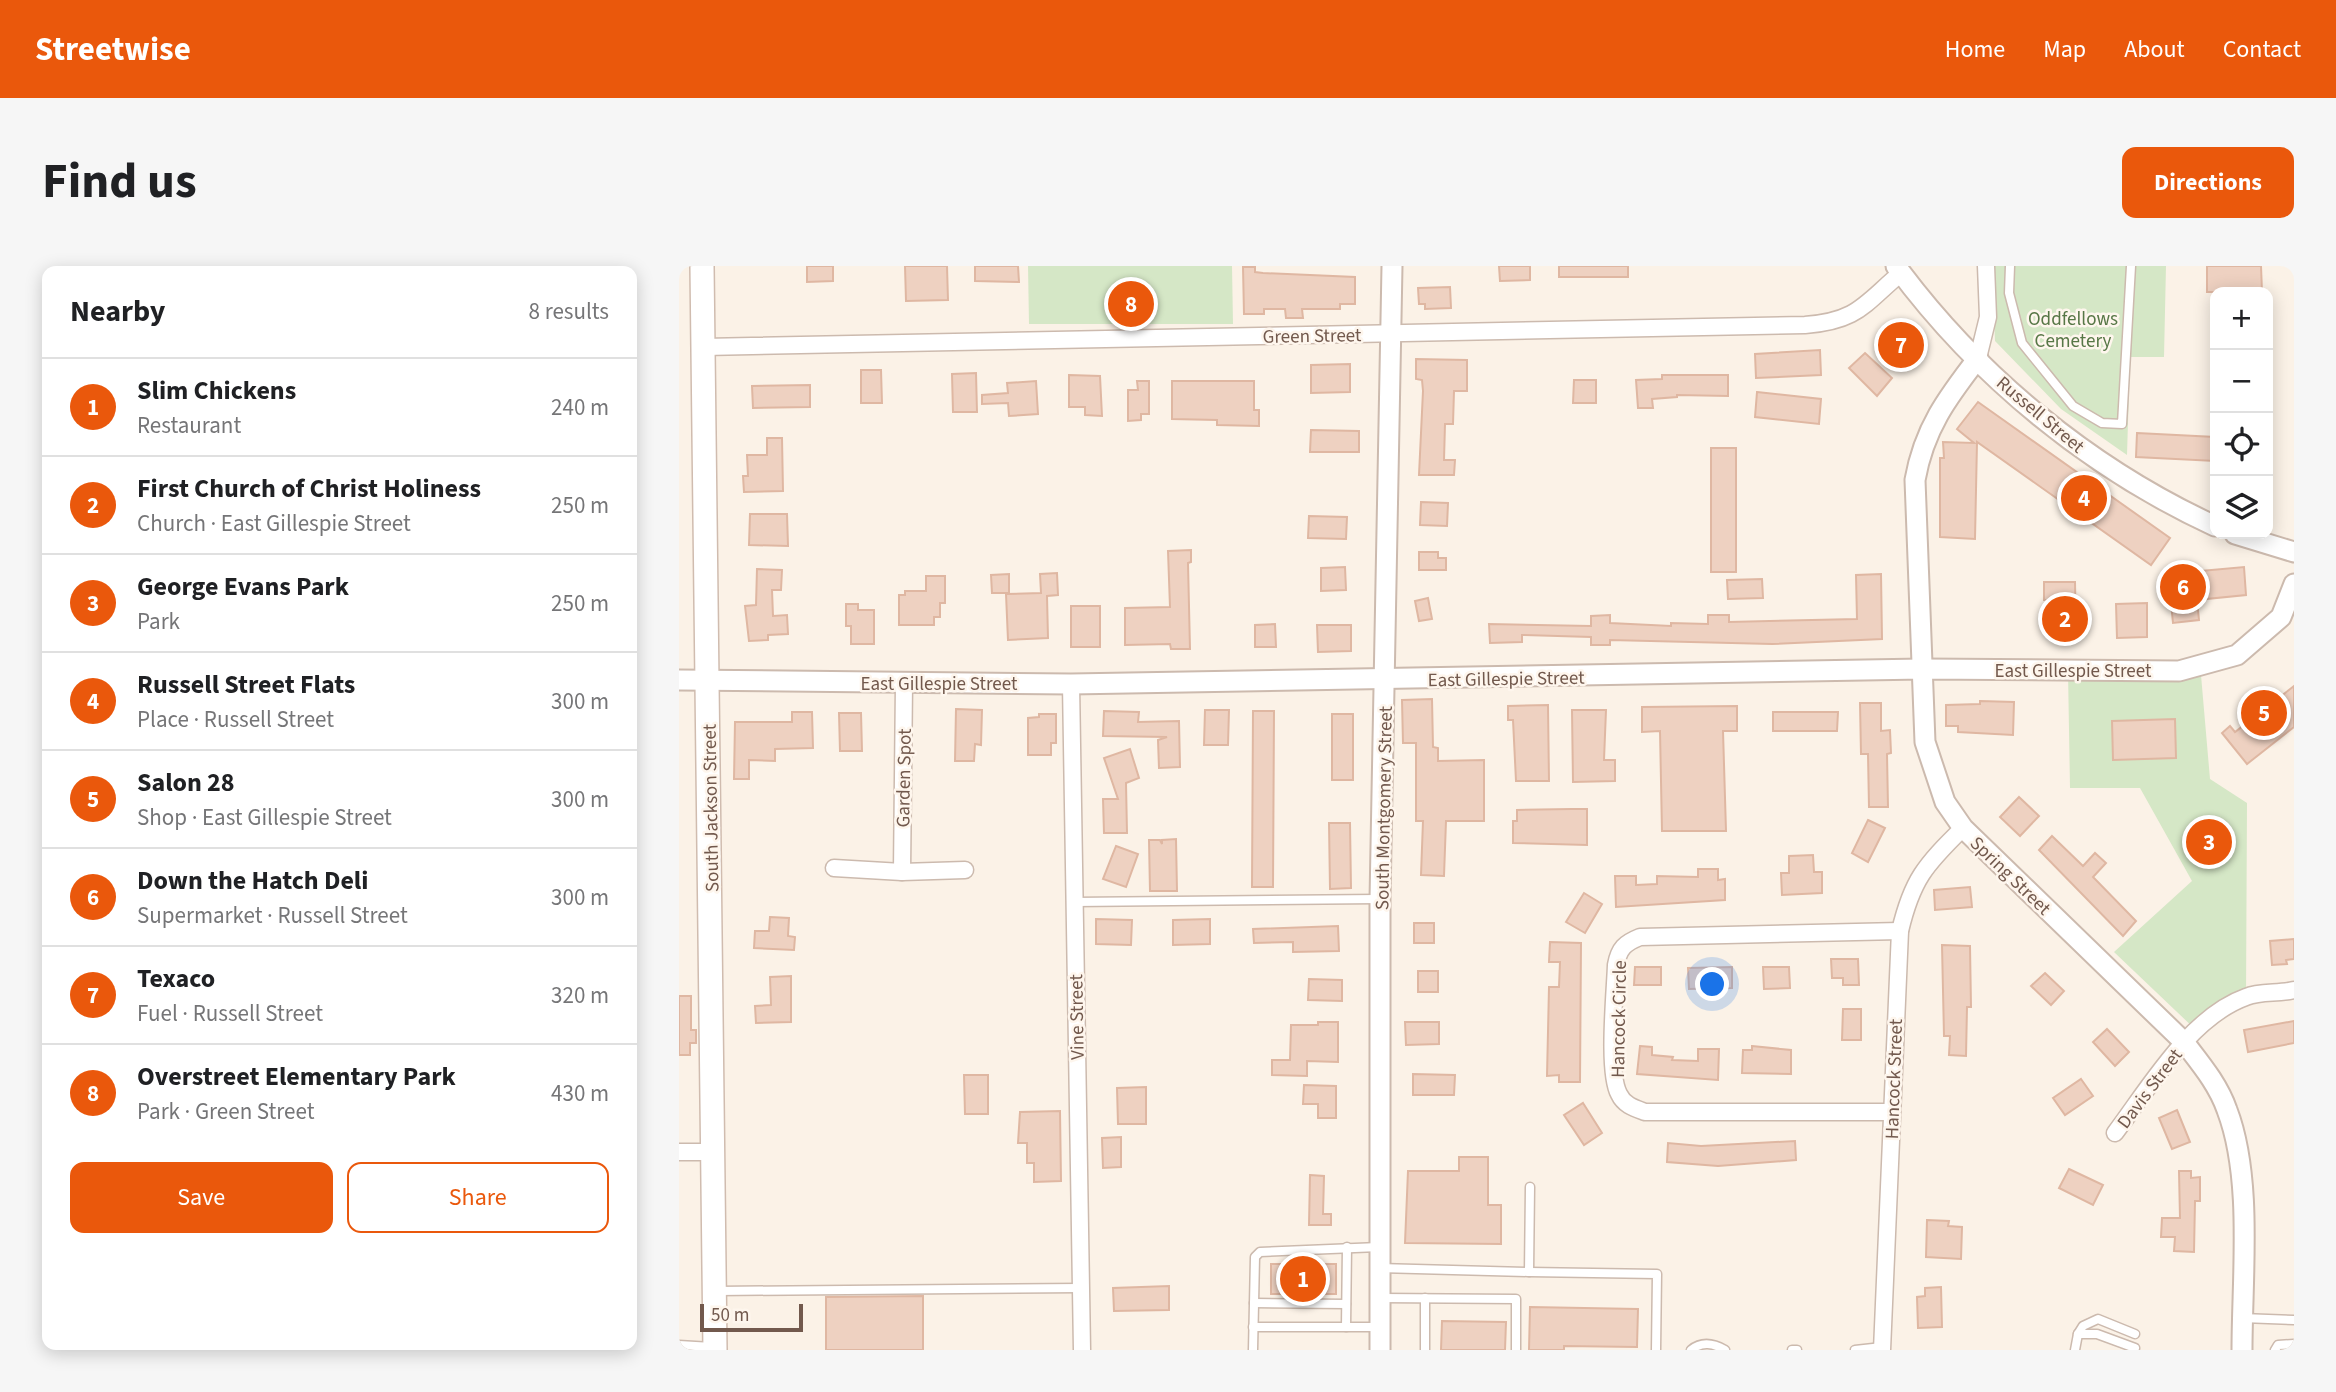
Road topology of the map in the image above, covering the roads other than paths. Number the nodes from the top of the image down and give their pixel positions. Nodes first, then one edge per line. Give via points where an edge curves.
1 (702, 266) edge
2 (1392, 266) edge
3 (1986, 266) edge
4 (2010, 266) edge
5 (2131, 266) edge
6 (1899, 269) edge
7 (1391, 333) junction
8 (704, 347) junction
9 (1978, 358) junction
10 (2210, 524) edge
11 (2251, 539) edge
12 (2294, 552) edge
13 (2294, 584) edge
14 (1922, 669) junction
15 (679, 680) edge
16 (708, 680) junction
17 (1385, 680) junction
18 (904, 683) junction
19 (1071, 684) junction
20 (1963, 828) junction
21 (834, 868) dead end
22 (965, 870) dead end
23 (902, 872) junction
24 (1380, 900) junction
25 (1074, 902) junction
26 (1900, 931) junction
27 (2294, 990) edge
28 (2184, 1042) junction
29 (1892, 1112) junction
30 (2115, 1133) dead end
31 (679, 1152) edge
32 (714, 1152) junction
33 (1530, 1187) dead end
34 (1347, 1247) junction
35 (1379, 1247) junction
36 (1379, 1268) junction
37 (1529, 1272) junction
38 (1081, 1289) junction
39 (714, 1291) junction
40 (1379, 1298) junction
41 (1425, 1298) junction
42 (1254, 1303) junction
43 (1346, 1304) junction
44 (2242, 1318) junction
45 (2294, 1320) edge
46 (1253, 1327) junction
47 (1346, 1327) junction
48 (1380, 1327) junction
49 (2135, 1334) dead end
50 (2078, 1335) junction
51 (2294, 1343) edge
52 (679, 1345) edge
53 (715, 1348) edge
54 (1882, 1348) edge
55 (2135, 1348) dead end
56 (1082, 1350) edge
57 (1253, 1350) edge
58 (1380, 1350) edge
59 (1425, 1350) edge
60 (1516, 1350) edge
61 (1656, 1350) edge
62 (1691, 1350) edge
63 (1725, 1350) edge
64 (1855, 1350) edge
65 (2075, 1350) edge
66 (2242, 1350) edge
67 (2275, 1350) edge

1 - 8 main road, South Jackson Street
2 - 7 street, South Montgomery Street
3 - 9 street via 1989,317
4 - 5 lane via 2009,293 2022,343 2073,405 2102,423 2122,424
6 - 7 street, Green Street via 1864,307 1829,323
6 - 9 street, Russell Street
7 - 8 street, Green Street
7 - 17 street, South Montgomery Street
8 - 16 main road, South Jackson Street
9 - 10 street, Russell Street via 2044,421 2105,467
9 - 14 street, Spring Street via 1937,414 1921,446 1915,480
11 - 12 street
13 - 14 street, East Gillespie Street via 2281,617 2237,655 2179,671
14 - 17 street, East Gillespie Street
14 - 20 street, Spring Street via 1925,742 1945,802
15 - 16 street, East Gillespie Street
16 - 18 street, East Gillespie Street
16 - 32 main road, South Jackson Street
17 - 19 street, East Gillespie Street
17 - 24 street, South Montgomery Street
18 - 19 street, East Gillespie Street
18 - 23 street, Garden Spot
19 - 25 street, Vine Street
20 - 26 street, Hancock Street via 1927,863 1908,895
20 - 28 street, Spring Street
21 - 23 street
22 - 23 street
24 - 25 lane
24 - 35 street, South Montgomery Street
25 - 38 street, Vine Street
26 - 29 street, Hancock Street
26 - 29 street, Hancock Circle via 1640,937 1626,943 1616,964 1614,1075 1618,1094 1627,1105 1645,1112
27 - 28 street, Davis Street via 2246,997
28 - 30 street, Davis Street
28 - 44 street, Spring Street via 2211,1077 2236,1138 2242,1173
29 - 54 street, Hancock Street
31 - 32 street
32 - 39 main road, South Jackson Street
33 - 37 lane
34 - 35 lane
34 - 42 lane via 1260,1252 1255,1257
34 - 43 lane
35 - 36 street, South Montgomery Street
36 - 37 lane
36 - 40 street, South Montgomery Street
37 - 61 lane via 1657,1275
38 - 39 lane
38 - 56 street, Vine Street
39 - 53 main road, South Jackson Street
40 - 41 lane
40 - 48 street, South Montgomery Street
41 - 59 lane
41 - 60 lane via 1516,1299
42 - 43 lane
42 - 46 lane
43 - 47 lane
44 - 45 lane
44 - 66 street, Spring Street
46 - 47 lane
46 - 57 lane
47 - 48 lane
48 - 58 street, South Montgomery Street
49 - 50 lane via 2098,1319 2083,1326
50 - 55 lane via 2097,1334
50 - 65 lane
51 - 67 lane via 2278,1345
52 - 53 lane
54 - 64 lane
62 - 63 lane via 1711,1343

